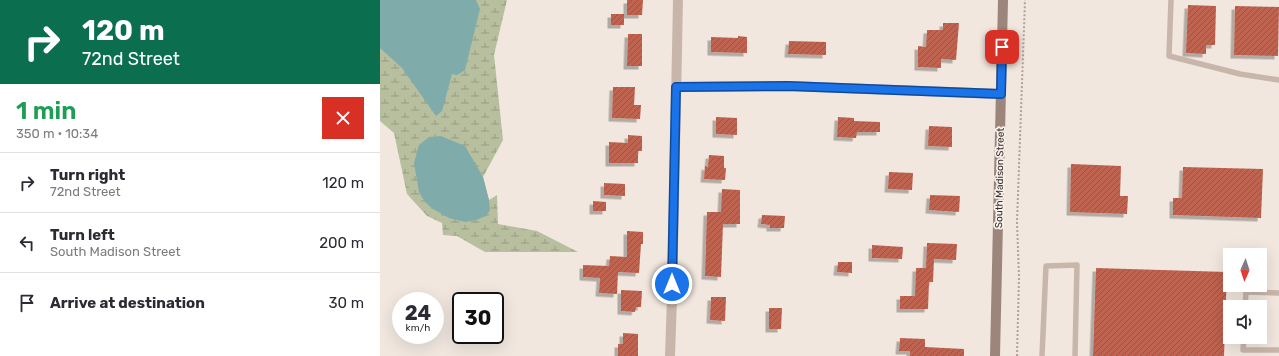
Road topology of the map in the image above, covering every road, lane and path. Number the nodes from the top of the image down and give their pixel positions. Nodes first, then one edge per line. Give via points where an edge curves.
1 (678, 0) edge
2 (1003, 0) edge
3 (1025, 0) edge
4 (1171, 0) edge
5 (1279, 80) edge
6 (676, 87) junction
7 (1001, 94) junction
8 (1279, 293) edge
9 (1245, 300) edge
10 (1244, 344) edge
11 (1279, 350) edge
12 (670, 356) edge
13 (995, 356) edge
14 (1017, 356) edge
15 (1042, 356) edge
16 (1075, 356) edge

1 - 6 street
2 - 7 street, South Madison Street
3 - 14 path via 1017,222
4 - 5 lane via 1170,56 1240,74
6 - 7 street via 788,86
6 - 12 street
7 - 13 street, South Madison Street
8 - 9 lane via 1246,292
10 - 11 lane via 1244,350
15 - 16 lane via 1046,266 1077,265

